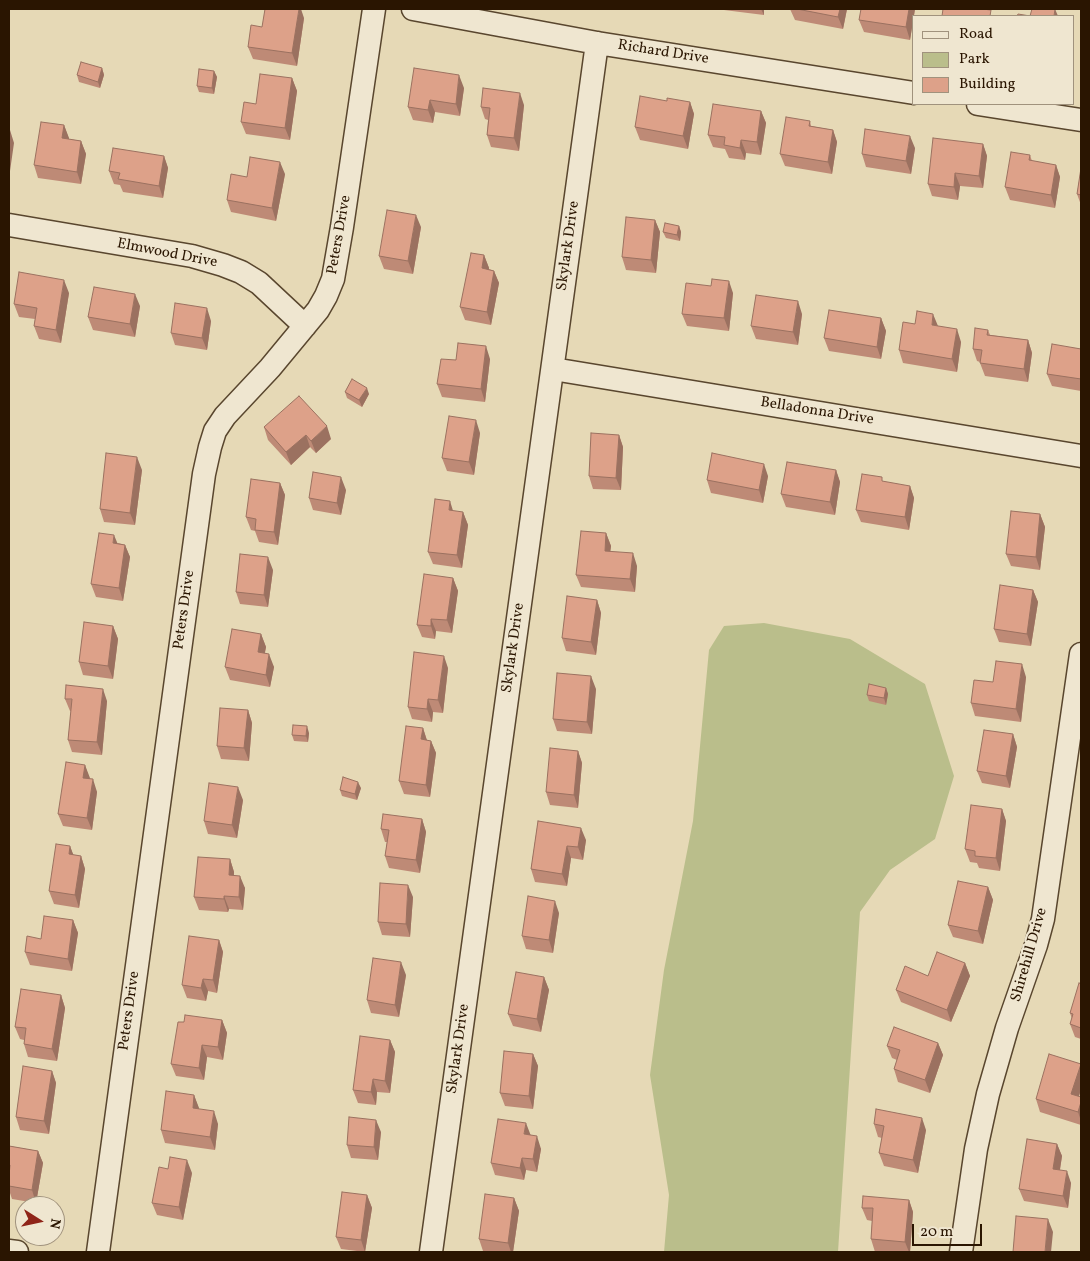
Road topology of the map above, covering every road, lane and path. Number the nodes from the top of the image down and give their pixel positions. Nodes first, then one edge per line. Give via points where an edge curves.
1 (374, 9) edge
2 (413, 9) edge
3 (597, 43) junction
4 (912, 94) edge
5 (984, 105) edge
6 (1081, 120) edge
7 (9, 225) edge
8 (305, 326) junction
9 (553, 369) junction
10 (1081, 456) edge
11 (1081, 654) edge
12 (9, 1251) edge
13 (17, 1252) edge
14 (98, 1252) edge
15 (431, 1252) edge
16 (961, 1252) edge

1 - 8 street, Peters Drive via 336,261 326,296
2 - 3 street, Richard Drive
3 - 4 street, Richard Drive
3 - 9 street, Skylark Drive
5 - 6 street
7 - 8 street, Elmwood Drive via 192,256 223,265 259,283
8 - 14 street, Peters Drive via 225,416 215,431 208,456
9 - 10 street, Belladonna Drive
9 - 15 street, Skylark Drive
11 - 16 street, Shirehill Drive via 1043,919 988,1094 976,1149
12 - 13 street

